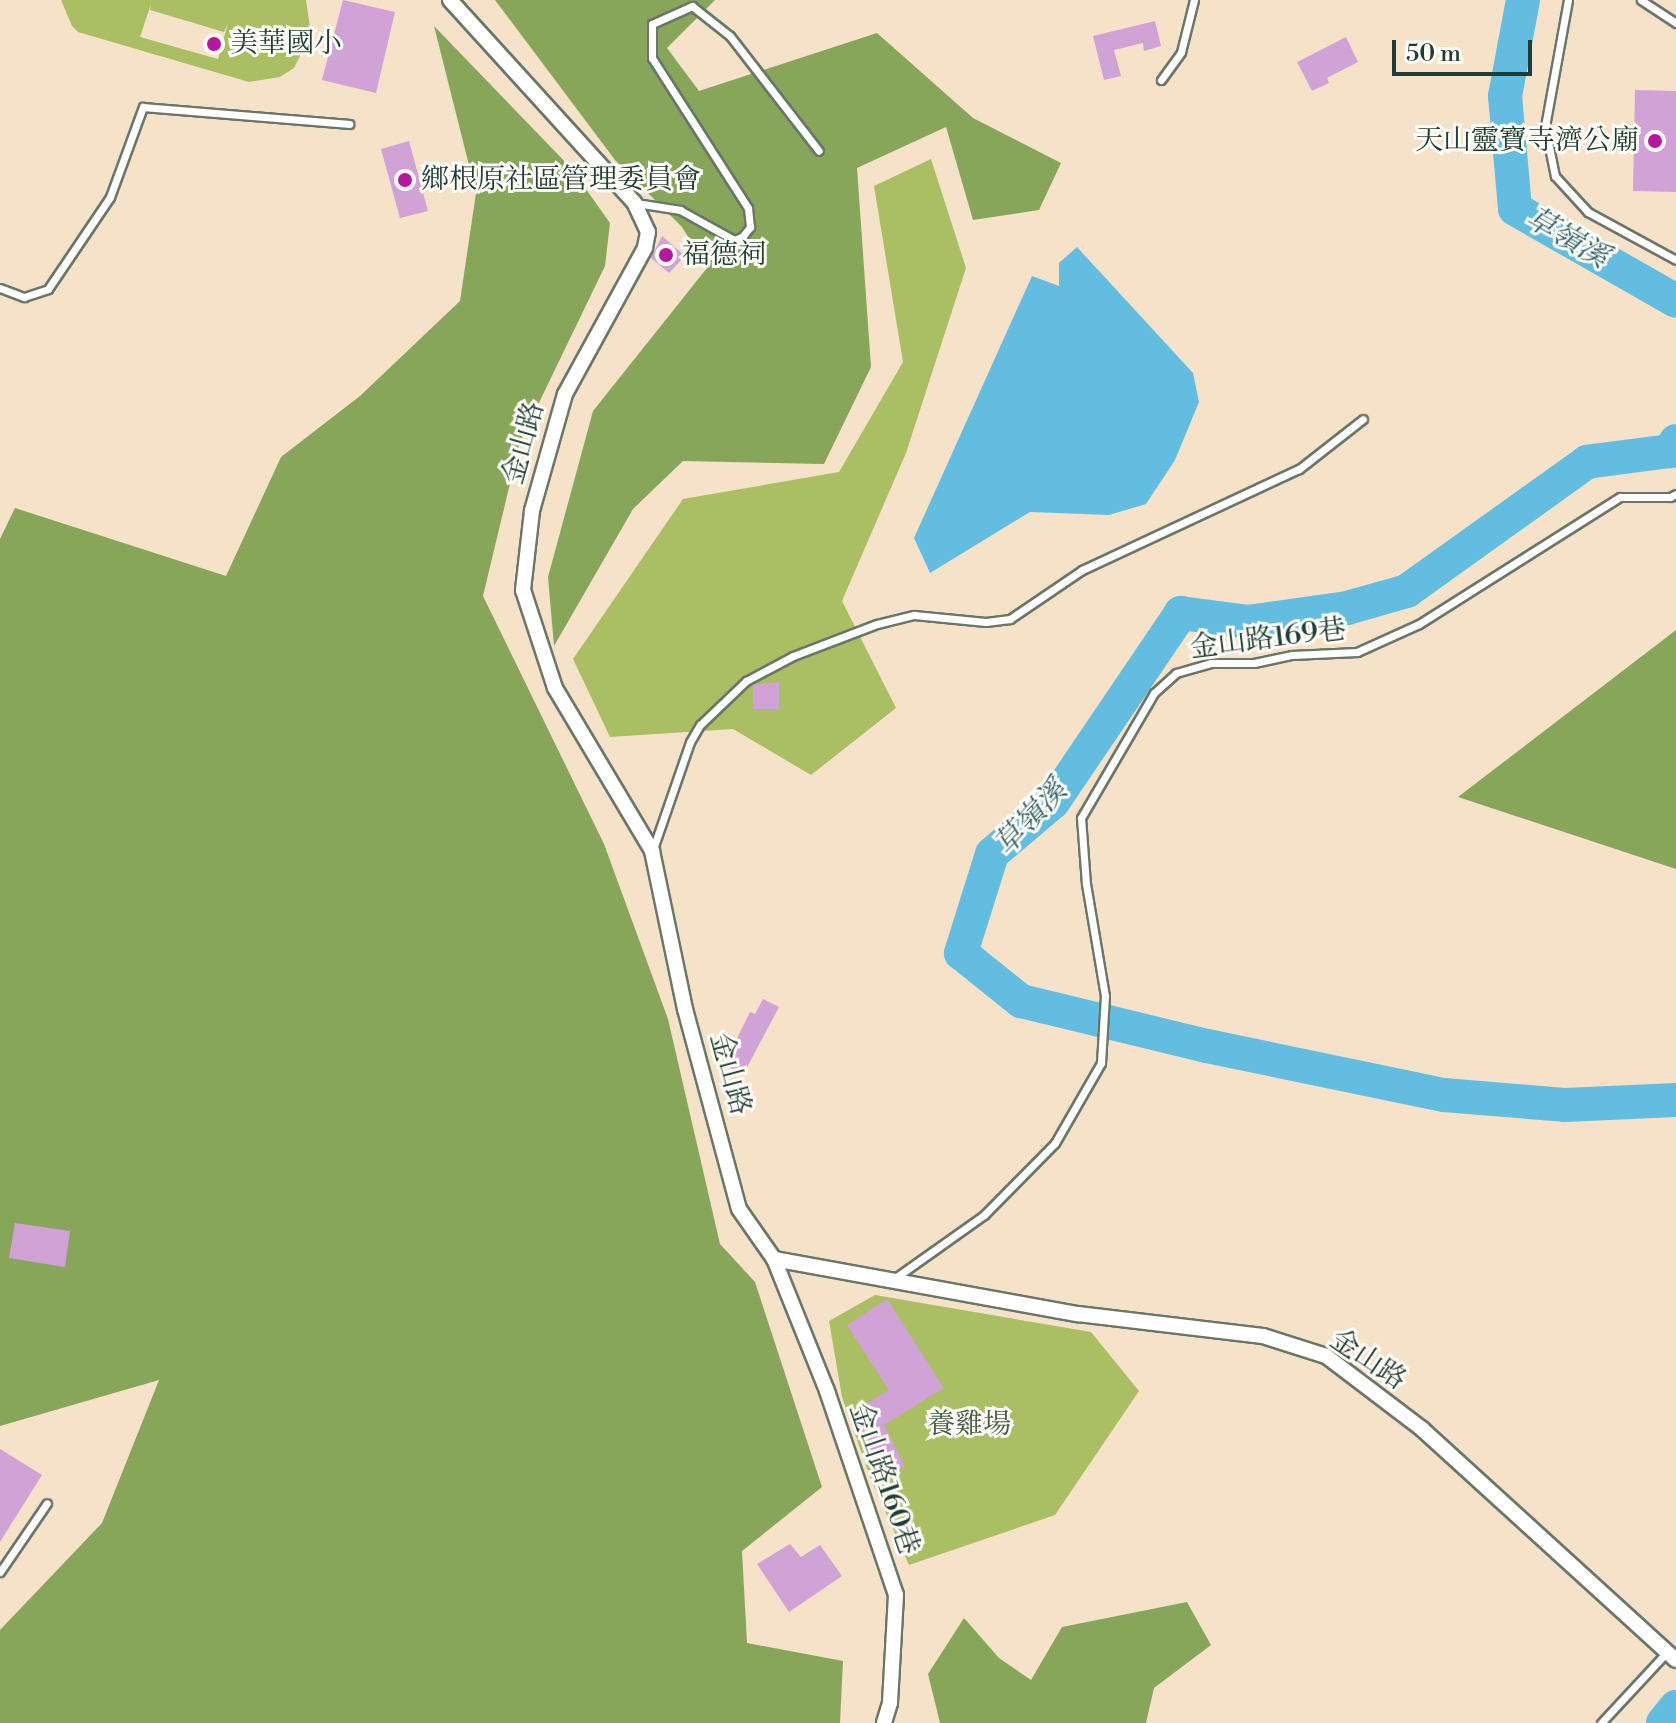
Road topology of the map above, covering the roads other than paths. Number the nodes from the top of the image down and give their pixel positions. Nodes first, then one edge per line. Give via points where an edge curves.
1 (450, 0) edge
2 (1194, 0) edge
3 (1568, 0) edge
4 (1641, 0) edge
5 (1676, 23) edge
6 (1161, 80) dead end
7 (349, 124) dead end
8 (819, 151) dead end
9 (634, 202) junction
10 (1676, 260) edge
11 (0, 288) edge
12 (1363, 419) dead end
13 (1676, 494) edge
14 (652, 851) junction
15 (774, 1259) junction
16 (890, 1282) junction
17 (47, 1503) dead end
18 (0, 1572) edge
19 (1670, 1655) edge
20 (884, 1723) edge
21 (1601, 1723) edge

1 - 9 street, 金山路
2 - 6 lane via 1181,52
3 - 10 lane via 1545,127 1555,176 1588,212
4 - 5 lane
7 - 11 lane via 143,107 110,197 48,289 24,297
8 - 9 lane via 730,36 692,6 652,24 652,58 748,208 750,227 734,240 680,210
9 - 14 street, 金山路 via 648,232 645,248 565,394 532,511 523,590 555,688
12 - 14 lane via 1299,469 1082,570 1010,619 914,615 793,656 746,681 700,725 690,742
13 - 16 lane, 金山路169巷 via 1620,497 1419,624 1357,652 1211,663 1176,673 1154,693 1081,818 1105,996 1101,1063 1055,1143 984,1215
14 - 15 street, 金山路 via 685,1009 739,1209
15 - 16 street, 金山路
15 - 20 street, 金山路160巷 via 827,1391 896,1595 890,1703
16 - 19 street, 金山路 via 1078,1314 1263,1336 1326,1356 1422,1429
17 - 18 lane
19 - 21 lane

